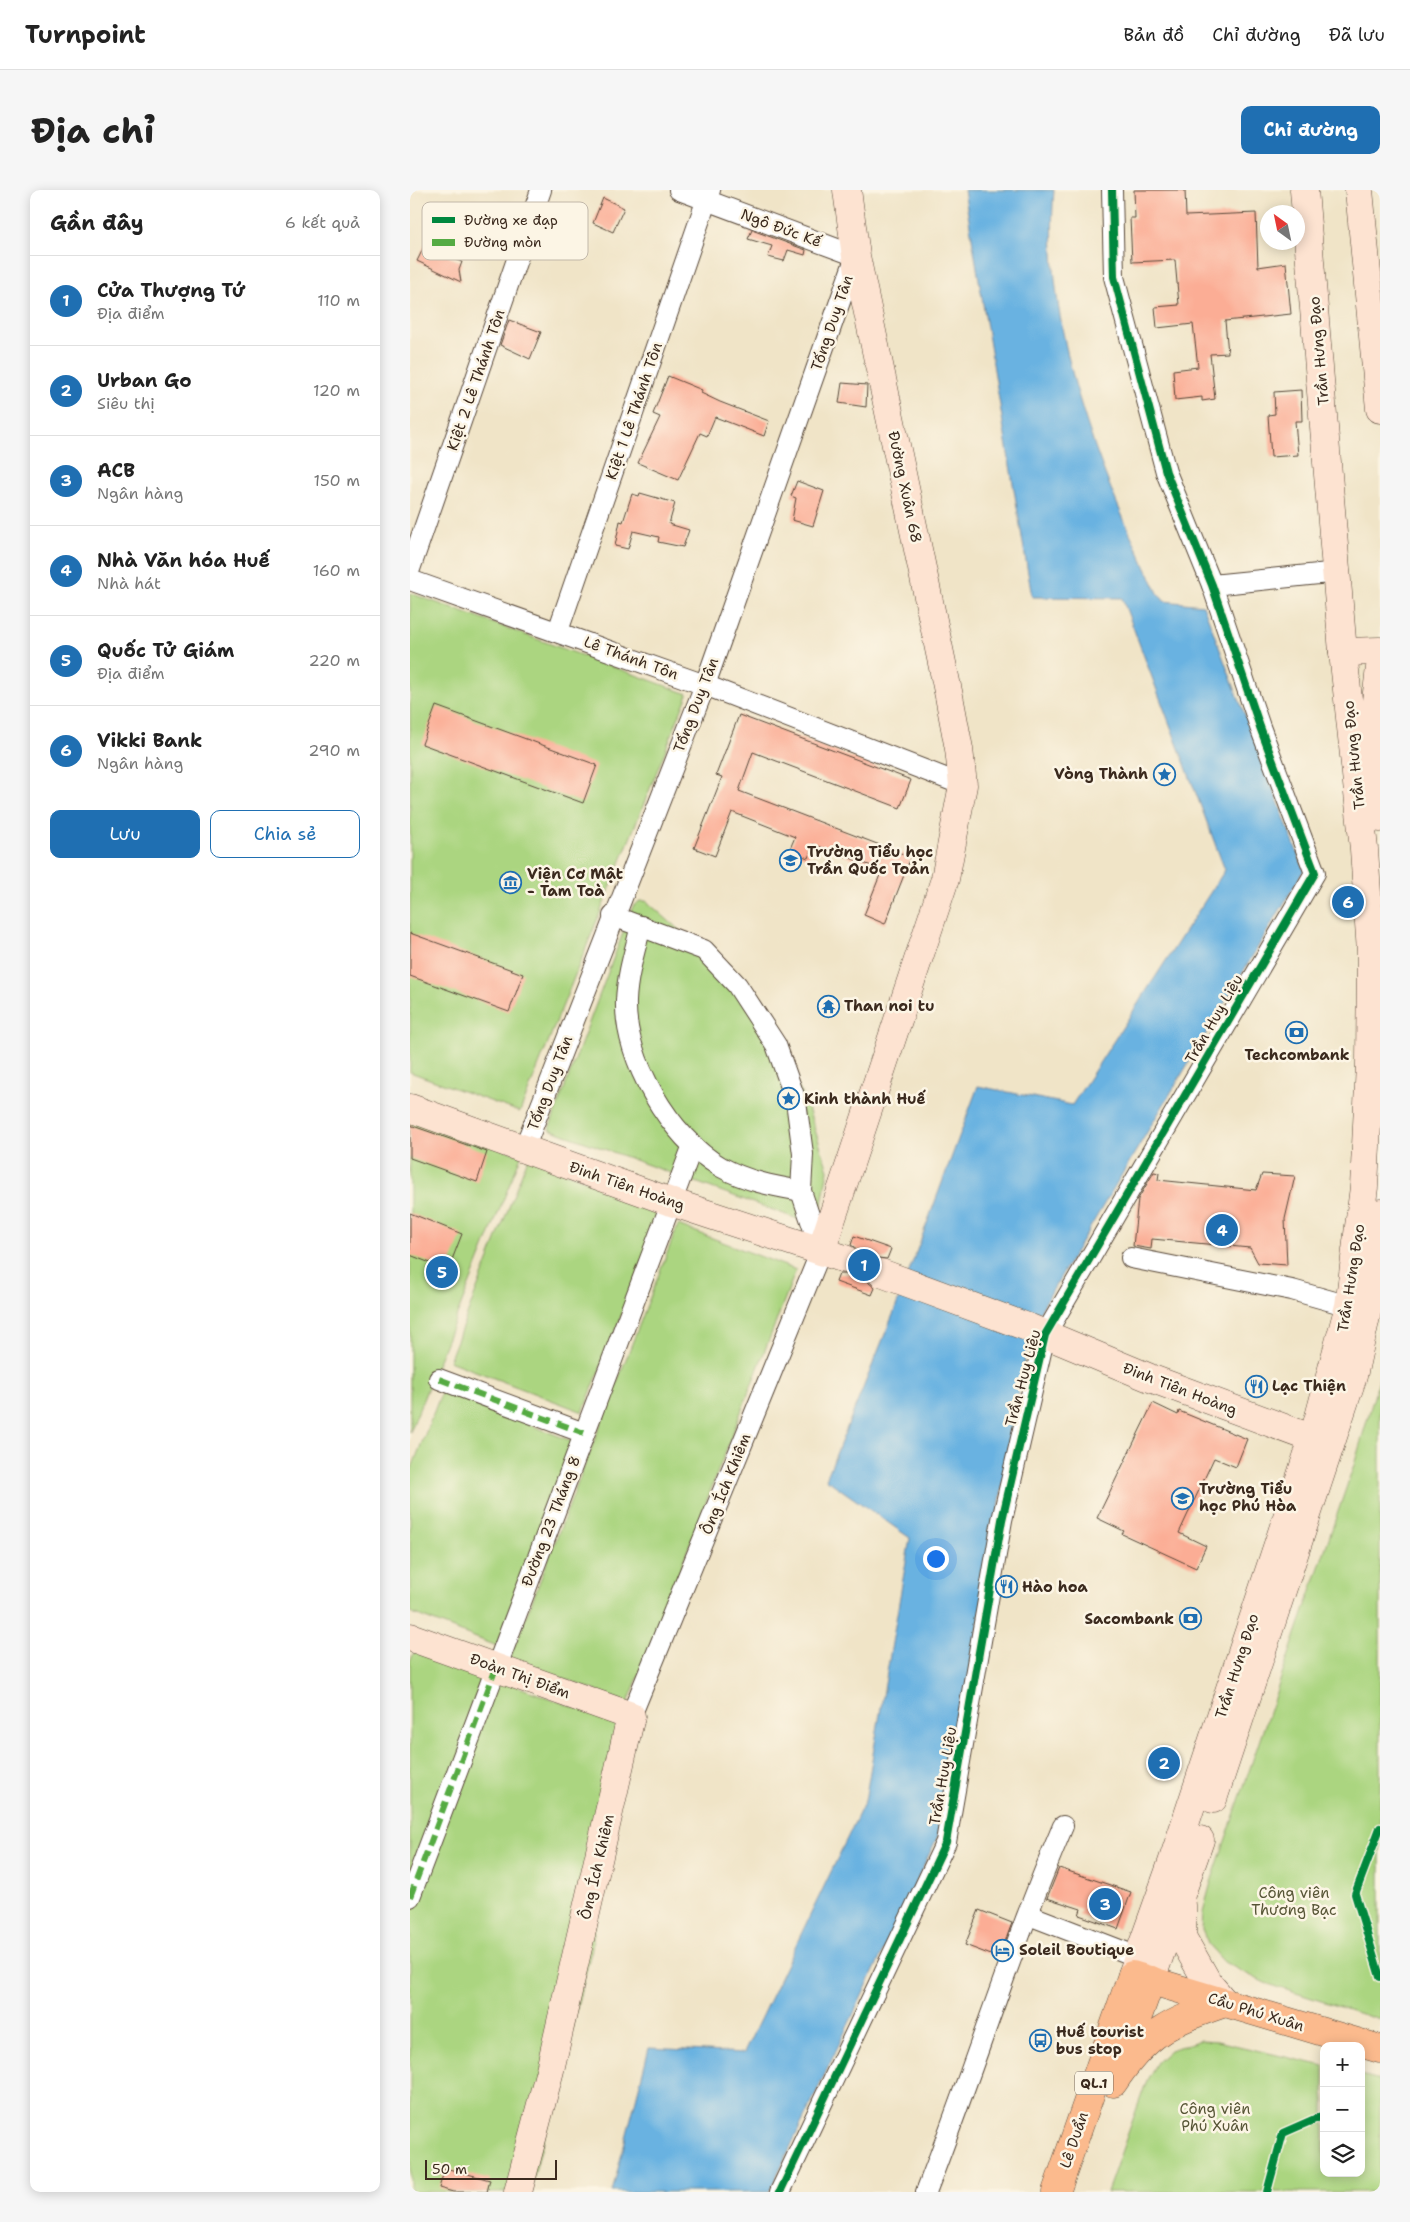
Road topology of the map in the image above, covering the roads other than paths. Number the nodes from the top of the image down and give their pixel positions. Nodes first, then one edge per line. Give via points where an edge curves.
1 (541, 190) edge
2 (679, 190) edge
3 (847, 190) edge
4 (1112, 190) edge
5 (1304, 190) edge
6 (1359, 190) edge
7 (708, 195) edge
8 (537, 202) edge
9 (856, 256) junction
10 (517, 260) edge
11 (1377, 353) edge
12 (1380, 409) edge
13 (410, 569) edge
14 (1338, 572) junction
15 (410, 580) edge
16 (1212, 586) junction
17 (558, 631) junction
18 (1380, 650) edge
19 (1343, 652) junction
20 (1380, 668) edge
21 (705, 685) junction
22 (962, 785) junction
23 (1380, 818) edge
24 (613, 916) junction
25 (641, 926) junction
26 (410, 1108) edge
27 (693, 1146) junction
28 (524, 1149) junction
29 (801, 1192) junction
30 (671, 1202) junction
31 (1380, 1213) edge
32 (833, 1255) junction
33 (1131, 1258) dead end
34 (881, 1273) tunnel mouth
35 (1349, 1306) junction
36 (1037, 1332) junction
37 (439, 1379) dead end
38 (584, 1433) junction
39 (1322, 1443) junction
40 (410, 1637) edge
41 (496, 1668) junction
42 (631, 1716) junction
43 (1063, 1826) dead end
44 (1182, 1893) junction
45 (410, 1897) edge
46 (1029, 1915) junction
47 (1141, 1971) junction
48 (1225, 2004) junction
49 (1380, 2049) edge
50 (1113, 2083) junction
51 (518, 2192) edge
52 (780, 2192) edge
53 (926, 2192) edge
54 (1056, 2192) edge
55 (1076, 2192) edge

1 - 8 street, Kiệt 2 Lê Thánh Tôn
2 - 7 street, Ngô Đức Kế
3 - 9 main road, Đường Xuân 68
4 - 16 street via 1114,277 1166,472
5 - 14 main road, Trần Hưng Đạo
6 - 11 main road
7 - 9 street, Ngô Đức Kế
7 - 17 street, Kiệt 1 Lê Thánh Tôn
9 - 21 street, Tống Duy Tân
9 - 22 main road, Đường Xuân 68 via 950,696
10 - 13 street, Kiệt 2 Lê Thánh Tôn
11 - 12 main road
14 - 16 street
14 - 19 main road, Trần Hưng Đạo
15 - 17 street, Lê Thánh Tôn
16 - 36 street, Trần Huy Liệu via 1315,873
17 - 21 street, Lê Thánh Tôn
18 - 19 main road
19 - 35 main road, Trần Hưng Đạo via 1364,849 1370,952 1370,1064 1364,1187
20 - 23 main road, Trần Hưng Đạo via 1373,726
21 - 22 street, Lê Thánh Tôn
21 - 24 street, Tống Duy Tân
22 - 32 main road, Ông Ích Khiêm via 945,879
24 - 25 street
24 - 28 street, Tống Duy Tân
25 - 27 street via 628,983 627,1029 642,1073 659,1105
25 - 29 street via 704,950 737,985 776,1045 796,1101 803,1154
26 - 28 main road, Đinh Tiên Hoàng
27 - 29 street via 720,1166 744,1178
27 - 30 street, Đường 23 Tháng 8
28 - 30 main road, Đinh Tiên Hoàng
29 - 32 street
30 - 32 main road, Đinh Tiên Hoàng
30 - 38 street, Đường 23 Tháng 8
31 - 39 main road, Trần Hưng Đạo via 1372,1289 1353,1376
32 - 42 street, Ông Ích Khiêm
33 - 35 street via 1292,1290
34 - 36 main road, Đinh Tiên Hoàng
35 - 39 main road, Trần Hưng Đạo
36 - 39 main road, Đinh Tiên Hoàng
36 - 52 street, Trần Huy Liệu via 946,1842
37 - 38 street
38 - 41 street, Đường 23 Tháng 8
39 - 44 main road, Trần Hưng Đạo
39 - 47 main road, Trần Hưng Đạo via 1172,1863
40 - 41 main road, Đoàn Thị Điểm
41 - 42 main road, Đoàn Thị Điểm
41 - 45 street, Đường 23 Tháng 8
42 - 51 main road, Ông Ích Khiêm
43 - 46 street
44 - 47 main road, Trần Hưng Đạo
44 - 48 main road via 1182,1937 1208,1983
46 - 47 street
46 - 53 street
47 - 48 main road, Cầu Phú Xuân
47 - 50 main road, Lê Duẩn / QL.1
47 - 54 main road, Lê Duẩn / QL.1
48 - 49 main road, Cầu Phú Xuân
48 - 50 main road, QL.1 via 1166,2026 1140,2047
50 - 55 main road, Lê Duẩn / QL.1

